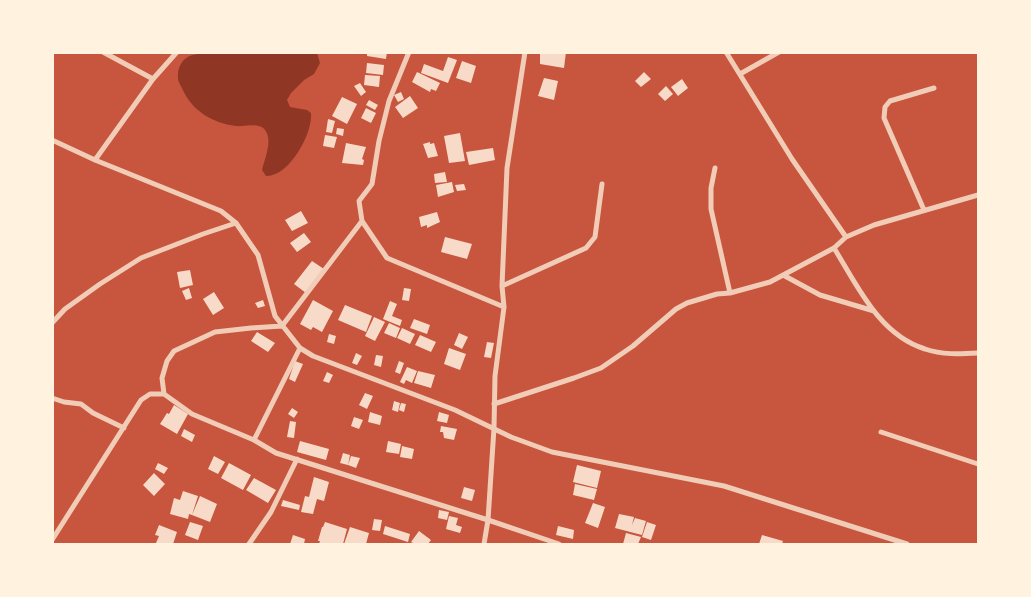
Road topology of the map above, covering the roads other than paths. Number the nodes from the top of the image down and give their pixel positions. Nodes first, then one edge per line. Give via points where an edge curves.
1 (104, 52) edge
2 (177, 52) edge
3 (409, 52) edge
4 (525, 52) edge
5 (726, 52) edge
6 (779, 52) edge
7 (740, 74) junction
8 (153, 79) junction
9 (934, 88) dead end
10 (52, 140) edge
11 (94, 160) junction
12 (715, 168) dead end
13 (602, 184) dead end
14 (978, 195) edge
15 (924, 210) junction
16 (362, 221) junction
17 (236, 223) junction
18 (846, 237) junction
19 (834, 248) junction
20 (783, 275) junction
21 (502, 286) junction
22 (730, 293) junction
23 (504, 307) junction
24 (874, 311) junction
25 (52, 323) edge
26 (282, 326) junction
27 (300, 348) junction
28 (978, 353) edge
29 (164, 394) junction
30 (52, 398) edge
31 (494, 404) junction
32 (124, 428) junction
33 (494, 428) junction
34 (881, 432) dead end
35 (254, 440) junction
36 (297, 459) junction
37 (978, 464) edge
38 (488, 520) junction
39 (52, 540) edge
40 (249, 544) edge
41 (484, 544) edge
42 (559, 544) edge
43 (907, 544) edge

1 - 8 street
2 - 8 street
3 - 16 street via 389,101 372,184 359,201
4 - 21 street via 507,168
5 - 7 street
6 - 7 street
7 - 18 street via 792,159
8 - 11 street
9 - 15 street via 890,101 884,118
10 - 11 street
11 - 17 street via 221,211
12 - 22 street via 710,188 711,209
13 - 21 street via 595,237 591,243
14 - 15 street
15 - 18 street
16 - 23 street via 387,258
16 - 26 street
17 - 25 street via 141,258 65,309
17 - 26 street via 258,255 275,316
18 - 19 street
19 - 20 street
19 - 24 street
20 - 22 street
20 - 24 street via 820,295
21 - 23 street
22 - 31 street via 681,306 601,368
23 - 31 street via 494,376
24 - 28 street via 889,328 908,342 925,349 948,354
26 - 27 street
26 - 29 street via 215,332 174,351 162,378
27 - 33 street
27 - 35 street
29 - 32 street via 150,394 141,400
29 - 35 street via 192,414
30 - 32 street via 81,404
31 - 33 street
32 - 39 street
33 - 38 street
33 - 43 street via 552,452 724,486
34 - 37 street
35 - 36 street via 276,453
36 - 38 street
36 - 40 street via 271,512
38 - 41 street
38 - 42 street

